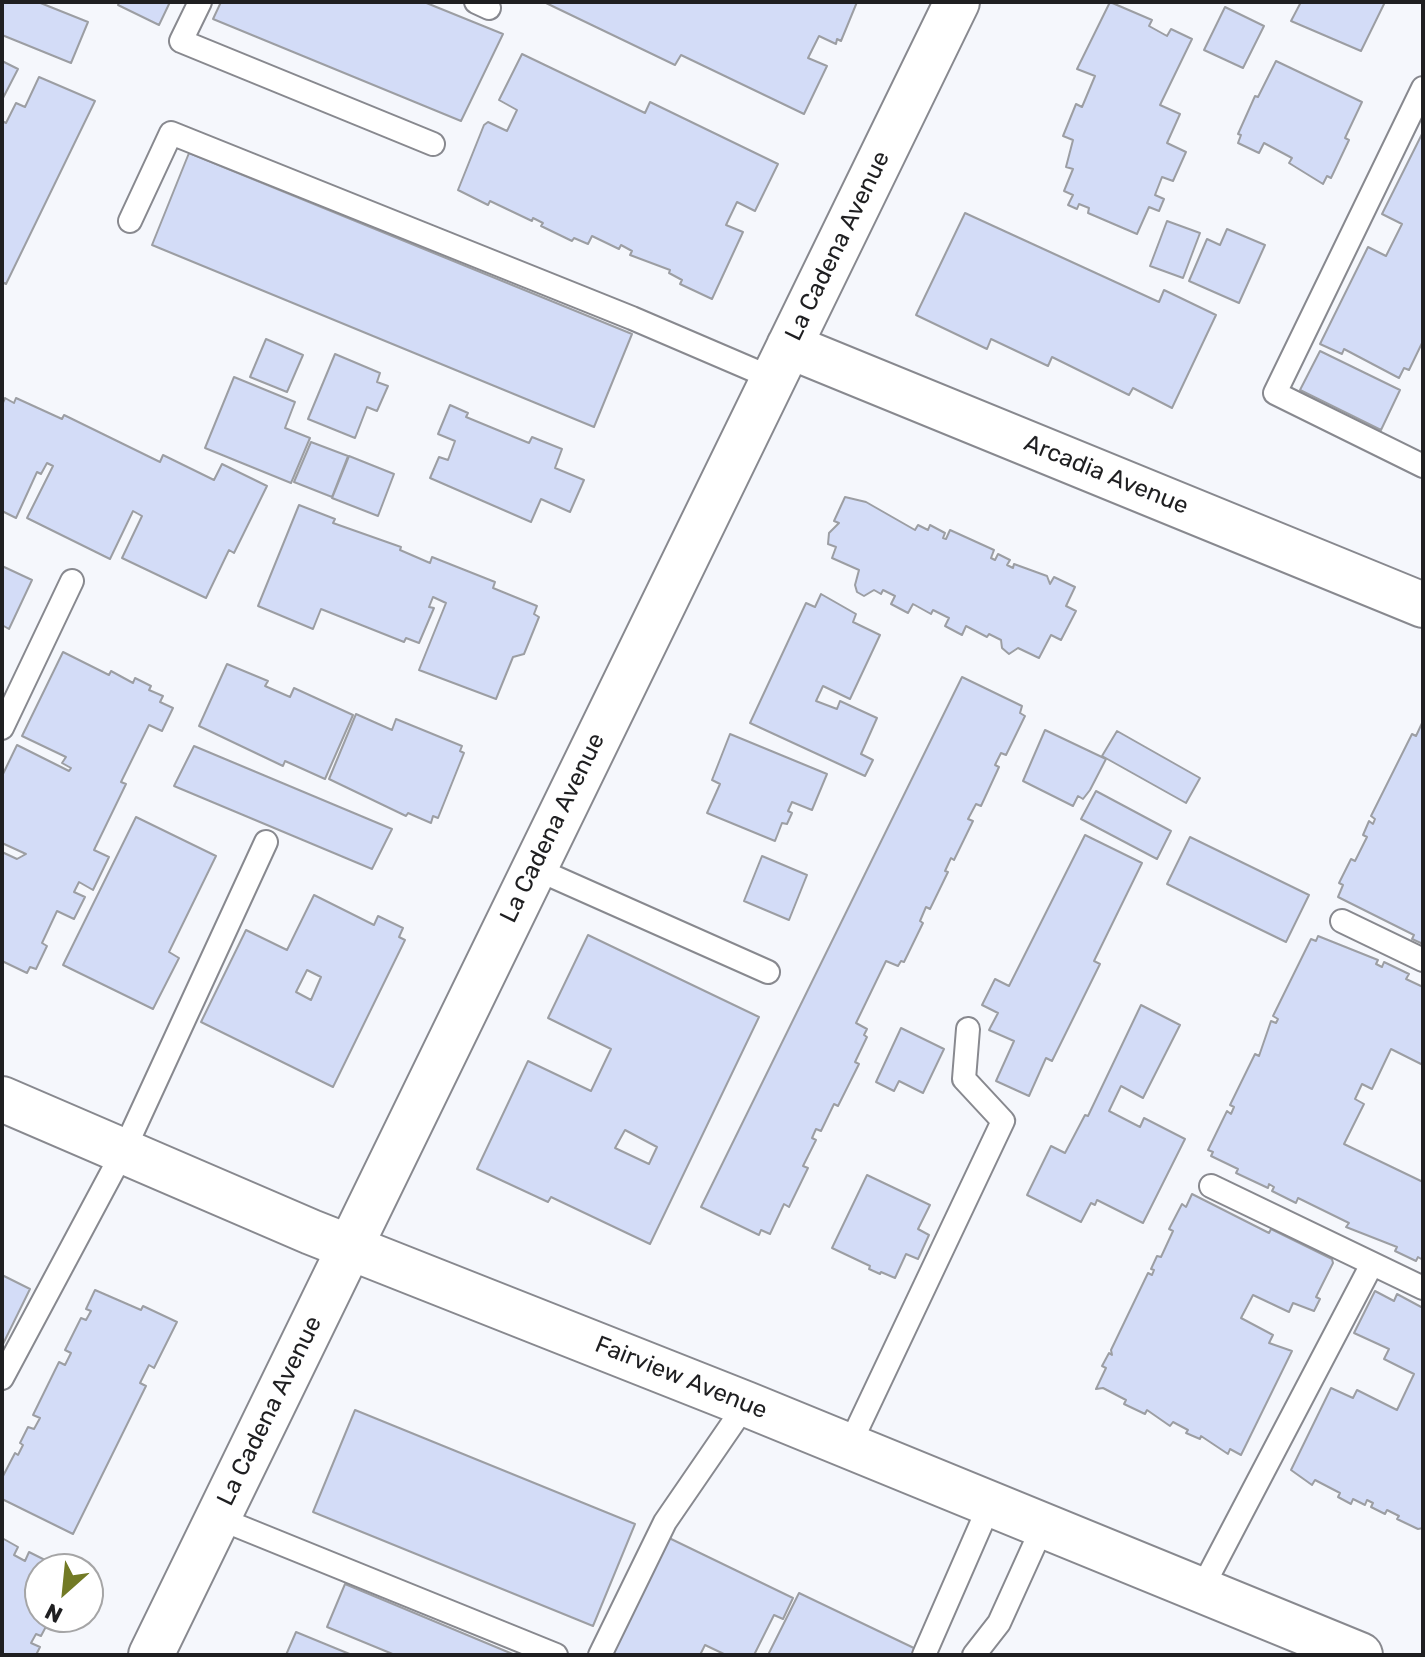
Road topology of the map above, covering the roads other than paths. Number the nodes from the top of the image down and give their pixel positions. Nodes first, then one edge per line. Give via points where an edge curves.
1 (200, 2) edge
2 (957, 2) edge
3 (1423, 88) edge
4 (433, 144) dead end
5 (130, 221) dead end
6 (780, 362) junction
7 (1423, 466) edge
8 (72, 581) dead end
9 (1423, 605) edge
10 (2, 728) edge
11 (266, 842) dead end
12 (534, 868) junction
13 (1342, 921) dead end
14 (1423, 960) edge
15 (768, 972) dead end
16 (968, 1029) dead end
17 (2, 1099) edge
18 (124, 1150) junction
19 (1211, 1186) dead end
20 (349, 1247) junction
21 (1372, 1264) junction
22 (1423, 1288) edge
23 (2, 1378) edge
24 (746, 1404) junction
25 (849, 1446) junction
26 (990, 1504) junction
27 (218, 1518) junction
28 (1043, 1526) junction
29 (1201, 1590) junction
30 (151, 1655) edge
31 (556, 1655) edge
32 (600, 1655) edge
33 (924, 1655) edge
34 (974, 1655) edge
35 (1360, 1655) edge

1 - 4 lane via 181,41
2 - 6 street, La Cadena Avenue
3 - 7 lane via 1275,393
5 - 6 lane via 171,133 632,318
6 - 9 street, Arcadia Avenue
6 - 12 street, La Cadena Avenue
8 - 10 lane
11 - 18 lane
12 - 15 lane
12 - 20 street, La Cadena Avenue
13 - 14 lane
16 - 25 lane via 964,1079 1003,1121
17 - 18 street, Fairview Avenue
18 - 20 street, Fairview Avenue
18 - 23 lane
19 - 21 lane
20 - 24 street, Fairview Avenue
20 - 27 street, La Cadena Avenue
21 - 22 lane
21 - 29 lane
24 - 25 street, Fairview Avenue
24 - 32 lane via 665,1522
25 - 26 street, Fairview Avenue
26 - 28 street, Fairview Avenue
26 - 33 lane
27 - 30 street, La Cadena Avenue
27 - 31 lane
28 - 29 street, Fairview Avenue
28 - 34 lane via 999,1623
29 - 35 street, Fairview Avenue

